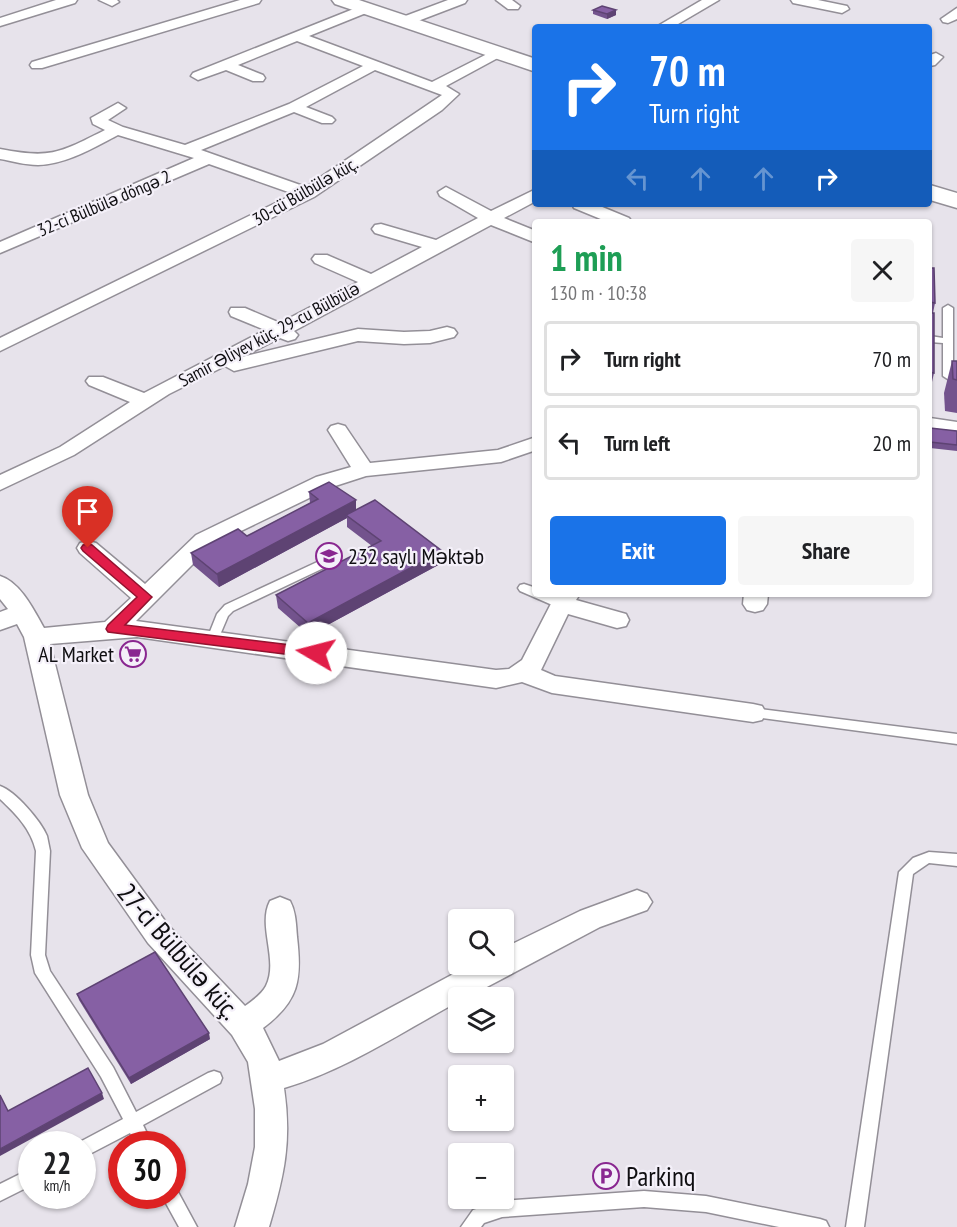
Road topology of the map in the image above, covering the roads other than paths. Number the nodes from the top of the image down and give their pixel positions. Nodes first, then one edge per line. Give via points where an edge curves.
1 (70, 0) edge
2 (254, 0) edge
3 (341, 0) edge
4 (460, 0) edge
5 (712, 0) edge
6 (798, 0) edge
7 (847, 5) edge
8 (366, 8) junction
9 (831, 20) dead end
10 (405, 21) junction
11 (0, 22) edge
12 (177, 24) junction
13 (668, 24) edge
14 (299, 28) junction
15 (199, 33) dead end
16 (500, 53) junction
17 (226, 65) junction
18 (375, 65) junction
19 (532, 65) edge
20 (37, 66) dead end
21 (198, 76) dead end
22 (258, 78) dead end
23 (435, 86) junction
24 (294, 107) junction
25 (118, 108) dead end
26 (327, 120) dead end
27 (117, 130) junction
28 (186, 150) junction
29 (0, 154) edge
30 (209, 158) junction
31 (446, 192) dead end
32 (308, 193) junction
33 (932, 193) edge
34 (532, 196) edge
35 (957, 201) edge
36 (587, 207) edge
37 (490, 218) junction
38 (616, 219) edge
39 (381, 228) dead end
40 (532, 236) edge
41 (436, 246) junction
42 (0, 248) edge
43 (321, 259) dead end
44 (371, 281) junction
45 (948, 308) dead end
46 (237, 312) dead end
47 (281, 330) junction
48 (447, 333) dead end
49 (932, 339) edge
50 (947, 341) junction
51 (0, 345) edge
52 (304, 348) junction
53 (219, 362) junction
54 (96, 381) dead end
55 (957, 382) edge
56 (144, 400) junction
57 (932, 424) edge
58 (957, 428) edge
59 (338, 430) dead end
60 (532, 445) edge
61 (364, 470) junction
62 (2, 480) edge
63 (88, 548) dead end
64 (328, 561) dead end
65 (0, 584) edge
66 (146, 597) junction
67 (564, 599) edge
68 (12, 616) edge
69 (616, 620) dead end
70 (113, 629) junction
71 (36, 638) junction
72 (213, 639) junction
73 (523, 673) junction
74 (753, 713) joint
75 (957, 739) edge
76 (0, 791) edge
77 (957, 860) edge
78 (637, 902) dead end
79 (280, 909) dead end
80 (514, 957) edge
81 (480, 975) edge
82 (243, 1025) junction
83 (214, 1078) dead end
84 (267, 1078) junction
85 (134, 1124) junction
86 (138, 1131) edge
87 (96, 1143) edge
88 (18, 1183) edge
89 (0, 1193) edge
90 (178, 1209) edge
91 (188, 1227) edge
92 (252, 1227) edge
93 (470, 1227) edge
94 (820, 1227) edge
95 (855, 1227) edge

1 - 11 street
2 - 12 street
3 - 8 street
4 - 10 street
5 - 13 street
6 - 7 street
7 - 9 street
8 - 10 street
8 - 14 street via 321,27
10 - 16 street
12 - 15 street
12 - 20 street
14 - 17 street
14 - 18 street
16 - 19 street
16 - 23 street
17 - 21 street
17 - 22 street
18 - 23 street
18 - 24 street, 32-ci Bülbülə döngə 2
23 - 32 street, 30-cü Bülbülə küç. via 452,94
24 - 26 street
24 - 28 street, 32-ci Bülbülə döngə 2
25 - 27 street via 98,122
27 - 28 street
27 - 29 street via 51,158 36,160
28 - 30 street
30 - 32 street
30 - 42 street, 32-ci Bülbülə döngə 2
31 - 37 street
32 - 51 street, 30-cü Bülbülə küç.
33 - 35 street
34 - 37 street, Samir Əliyev küç. 29-cu Bülbülə
36 - 38 street
37 - 40 street
37 - 41 street, Samir Əliyev küç. 29-cu Bülbülə
39 - 41 street
41 - 44 street, Samir Əliyev küç. 29-cu Bülbülə
43 - 44 street
44 - 47 street, Samir Əliyev küç. 29-cu Bülbülə
45 - 50 lane
46 - 47 street
47 - 52 street
47 - 53 street, Samir Əliyev küç. 29-cu Bülbülə
48 - 52 street via 413,338 358,335
49 - 50 lane
50 - 55 lane via 948,376
52 - 53 street via 234,365
53 - 56 street, Samir Əliyev küç. 29-cu Bülbülə
54 - 56 street
56 - 62 street, Samir Əliyev küç. 29-cu Bülbülə via 85,440
57 - 58 street
59 - 61 street
60 - 61 street via 485,458
61 - 66 street via 324,482 204,540
63 - 66 street
64 - 72 lane via 230,608
65 - 68 street, 27-ci Bülbülə küç.
66 - 70 street
67 - 69 street
67 - 73 street via 538,658
68 - 71 street, 27-ci Bülbülə küç.
70 - 71 street
70 - 72 street
71 - 82 street, 27-ci Bülbülə küç. via 74,795 96,848 158,934
72 - 73 street via 496,679
73 - 74 street via 552,684
74 - 75 lane
76 - 85 lane via 22,811 40,837 43,851 38,955 43,972 107,1072
77 - 95 lane via 937,856 917,861 906,872
78 - 80 street via 590,919
79 - 82 street via 281,988
81 - 84 street via 334,1054
82 - 84 street, 27-ci Bülbülə küç. via 255,1042
83 - 85 lane
84 - 92 street, 27-ci Bülbülə küç. via 272,1147
85 - 86 lane
85 - 87 lane
88 - 89 lane
90 - 91 lane
93 - 94 lane via 479,1216 502,1209 644,1199 706,1203

